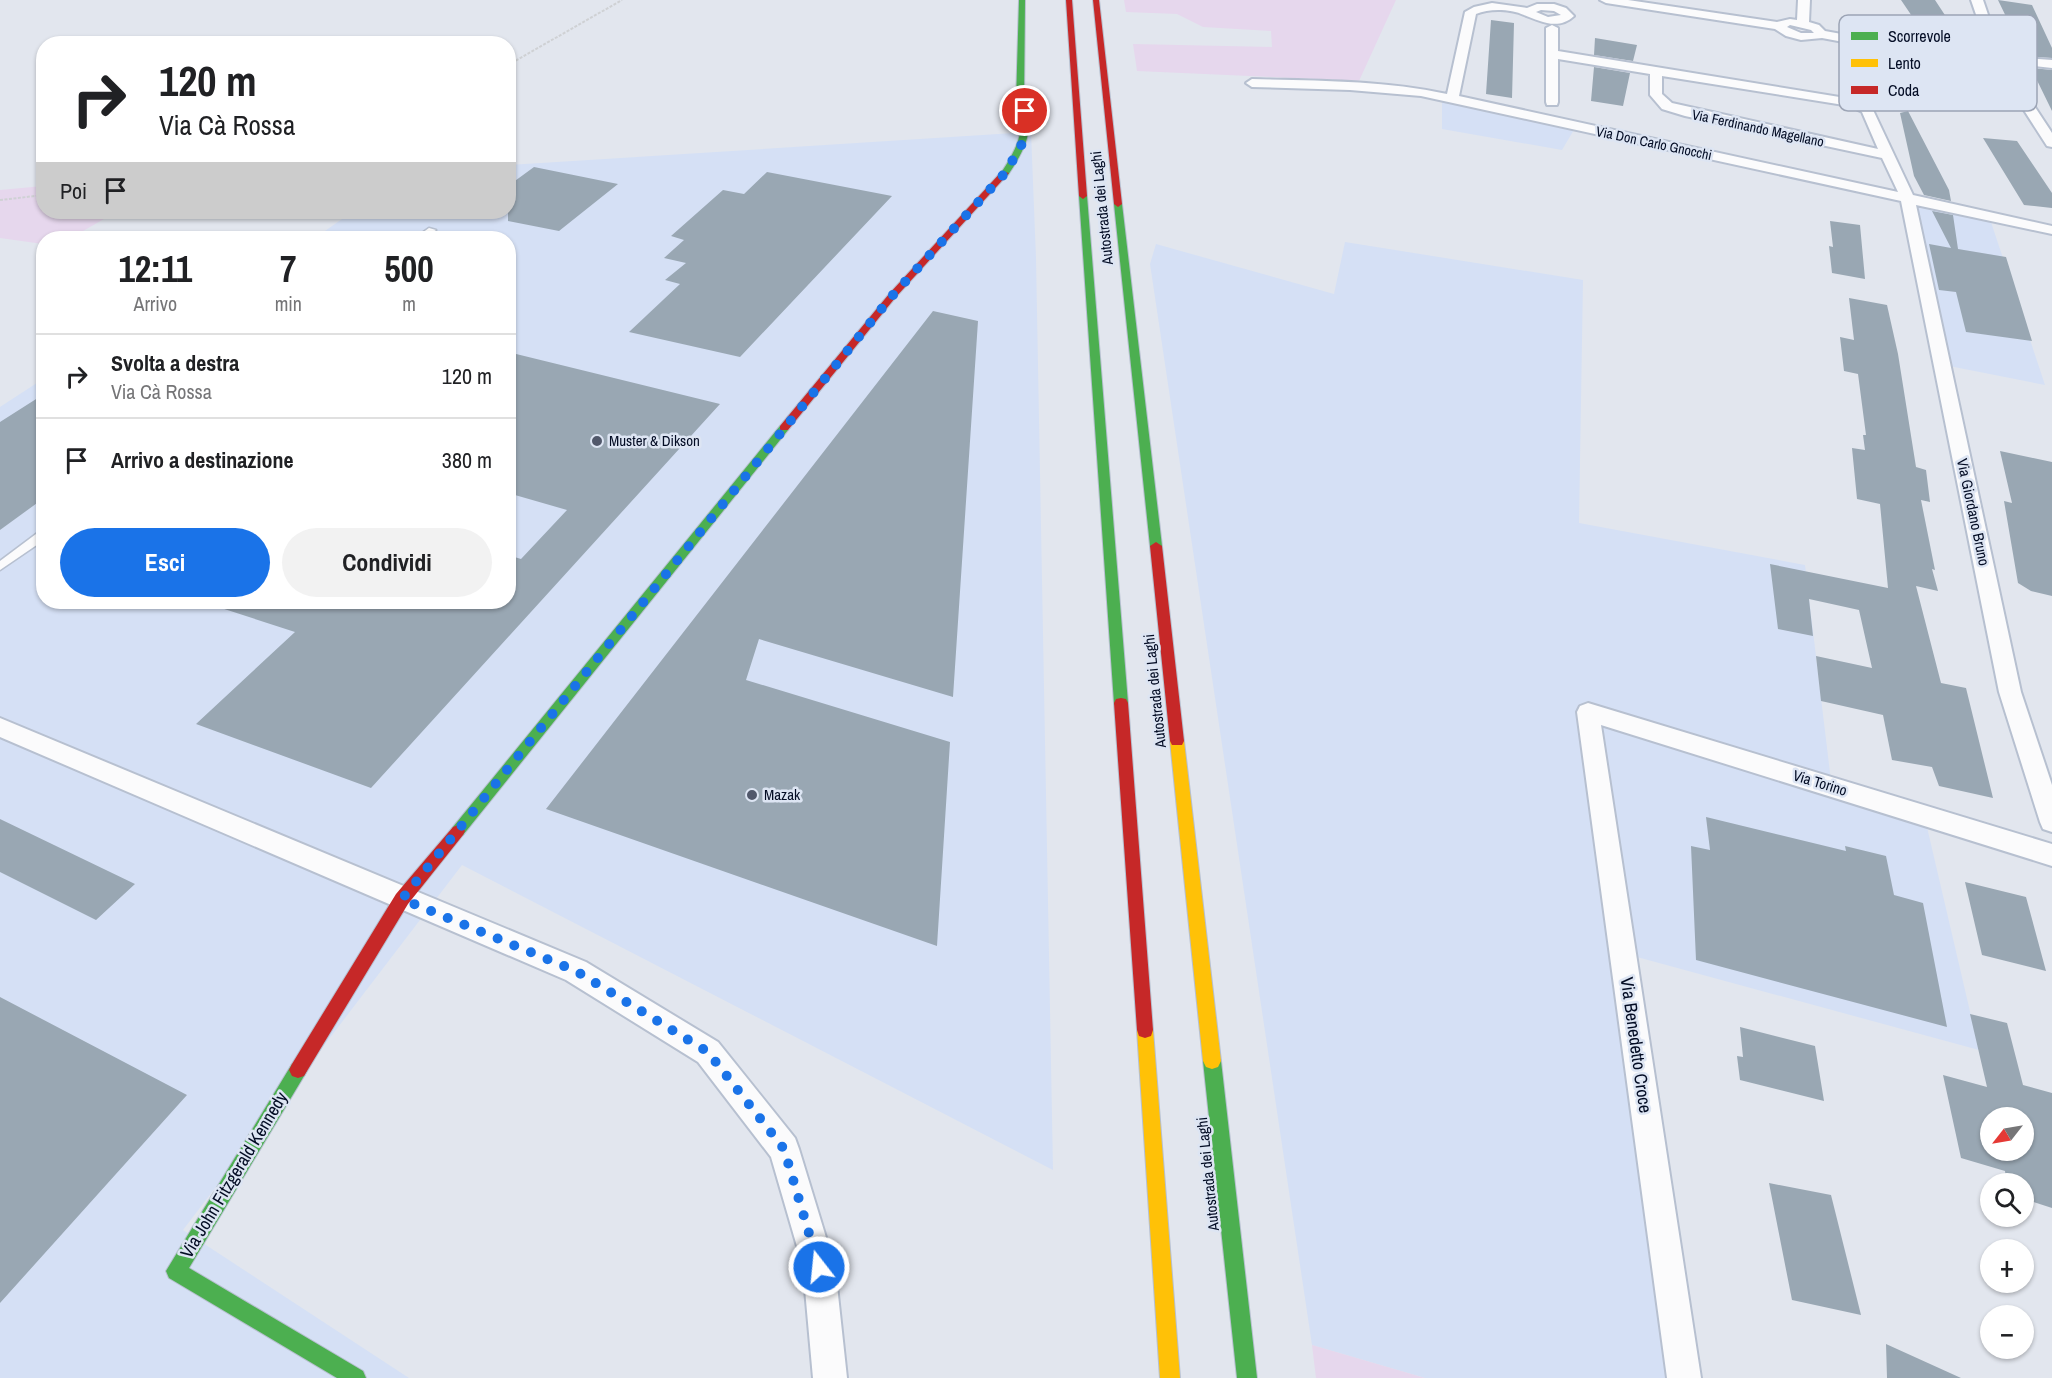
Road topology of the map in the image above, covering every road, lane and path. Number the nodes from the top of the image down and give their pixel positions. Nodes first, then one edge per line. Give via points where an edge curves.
1 (622, 0) edge
2 (1022, 0) edge
3 (1069, 0) edge
4 (1096, 0) edge
5 (1606, 0) edge
6 (1804, 0) edge
7 (1977, 0) edge
8 (1558, 4) edge
9 (1982, 15) edge
10 (1803, 23) junction
11 (1780, 26) junction
12 (1552, 28) dead end
13 (1821, 34) junction
14 (1839, 37) edge
15 (1552, 54) junction
16 (516, 60) edge
17 (2037, 63) edge
18 (2052, 64) edge
19 (1656, 71) junction
20 (1252, 83) dead end
21 (1452, 99) junction
22 (1839, 101) edge
23 (1552, 102) dead end
24 (1867, 111) edge
25 (2031, 111) edge
26 (2052, 143) edge
27 (1887, 155) junction
28 (36, 196) edge
29 (1908, 199) junction
30 (0, 200) edge
31 (2052, 230) edge
32 (36, 540) edge
33 (0, 566) edge
34 (1588, 712) joint
35 (0, 727) edge
36 (2052, 822) edge
37 (2052, 855) edge
38 (402, 899) junction
39 (356, 1378) edge
40 (830, 1378) edge
41 (1170, 1378) edge
42 (1247, 1378) edge
43 (1684, 1378) edge

1 - 16 path
2 - 38 main road via 1020,102 1028,127 1006,172 892,296
3 - 41 main road, Autostrada dei Laghi
4 - 42 main road, Autostrada dei Laghi
5 - 11 street
6 - 10 street
7 - 9 street
8 - 21 street via 1529,12 1490,7 1472,12
10 - 11 street
10 - 13 street via 1819,29
11 - 13 street via 1795,35
12 - 15 street
13 - 14 street
15 - 19 street
15 - 23 street
17 - 18 street
19 - 22 street
19 - 27 street, Via Ferdinando Magellano via 1656,95 1667,106
20 - 21 street, Via Don Carlo Gnocchi via 1350,86 1421,92
21 - 29 street, Via Don Carlo Gnocchi
24 - 27 street
25 - 26 street
27 - 29 street
28 - 30 path
29 - 31 street, Via Don Carlo Gnocchi
29 - 36 street, Via Giordano Bruno via 2010,692
32 - 33 lane
34 - 37 street, Via Torino
34 - 43 street, Via Benedetto Croce
35 - 38 street
38 - 39 main road, Via John Fitzgerald Kennedy via 176,1271
38 - 40 street via 576,971 708,1052 784,1149 819,1267

